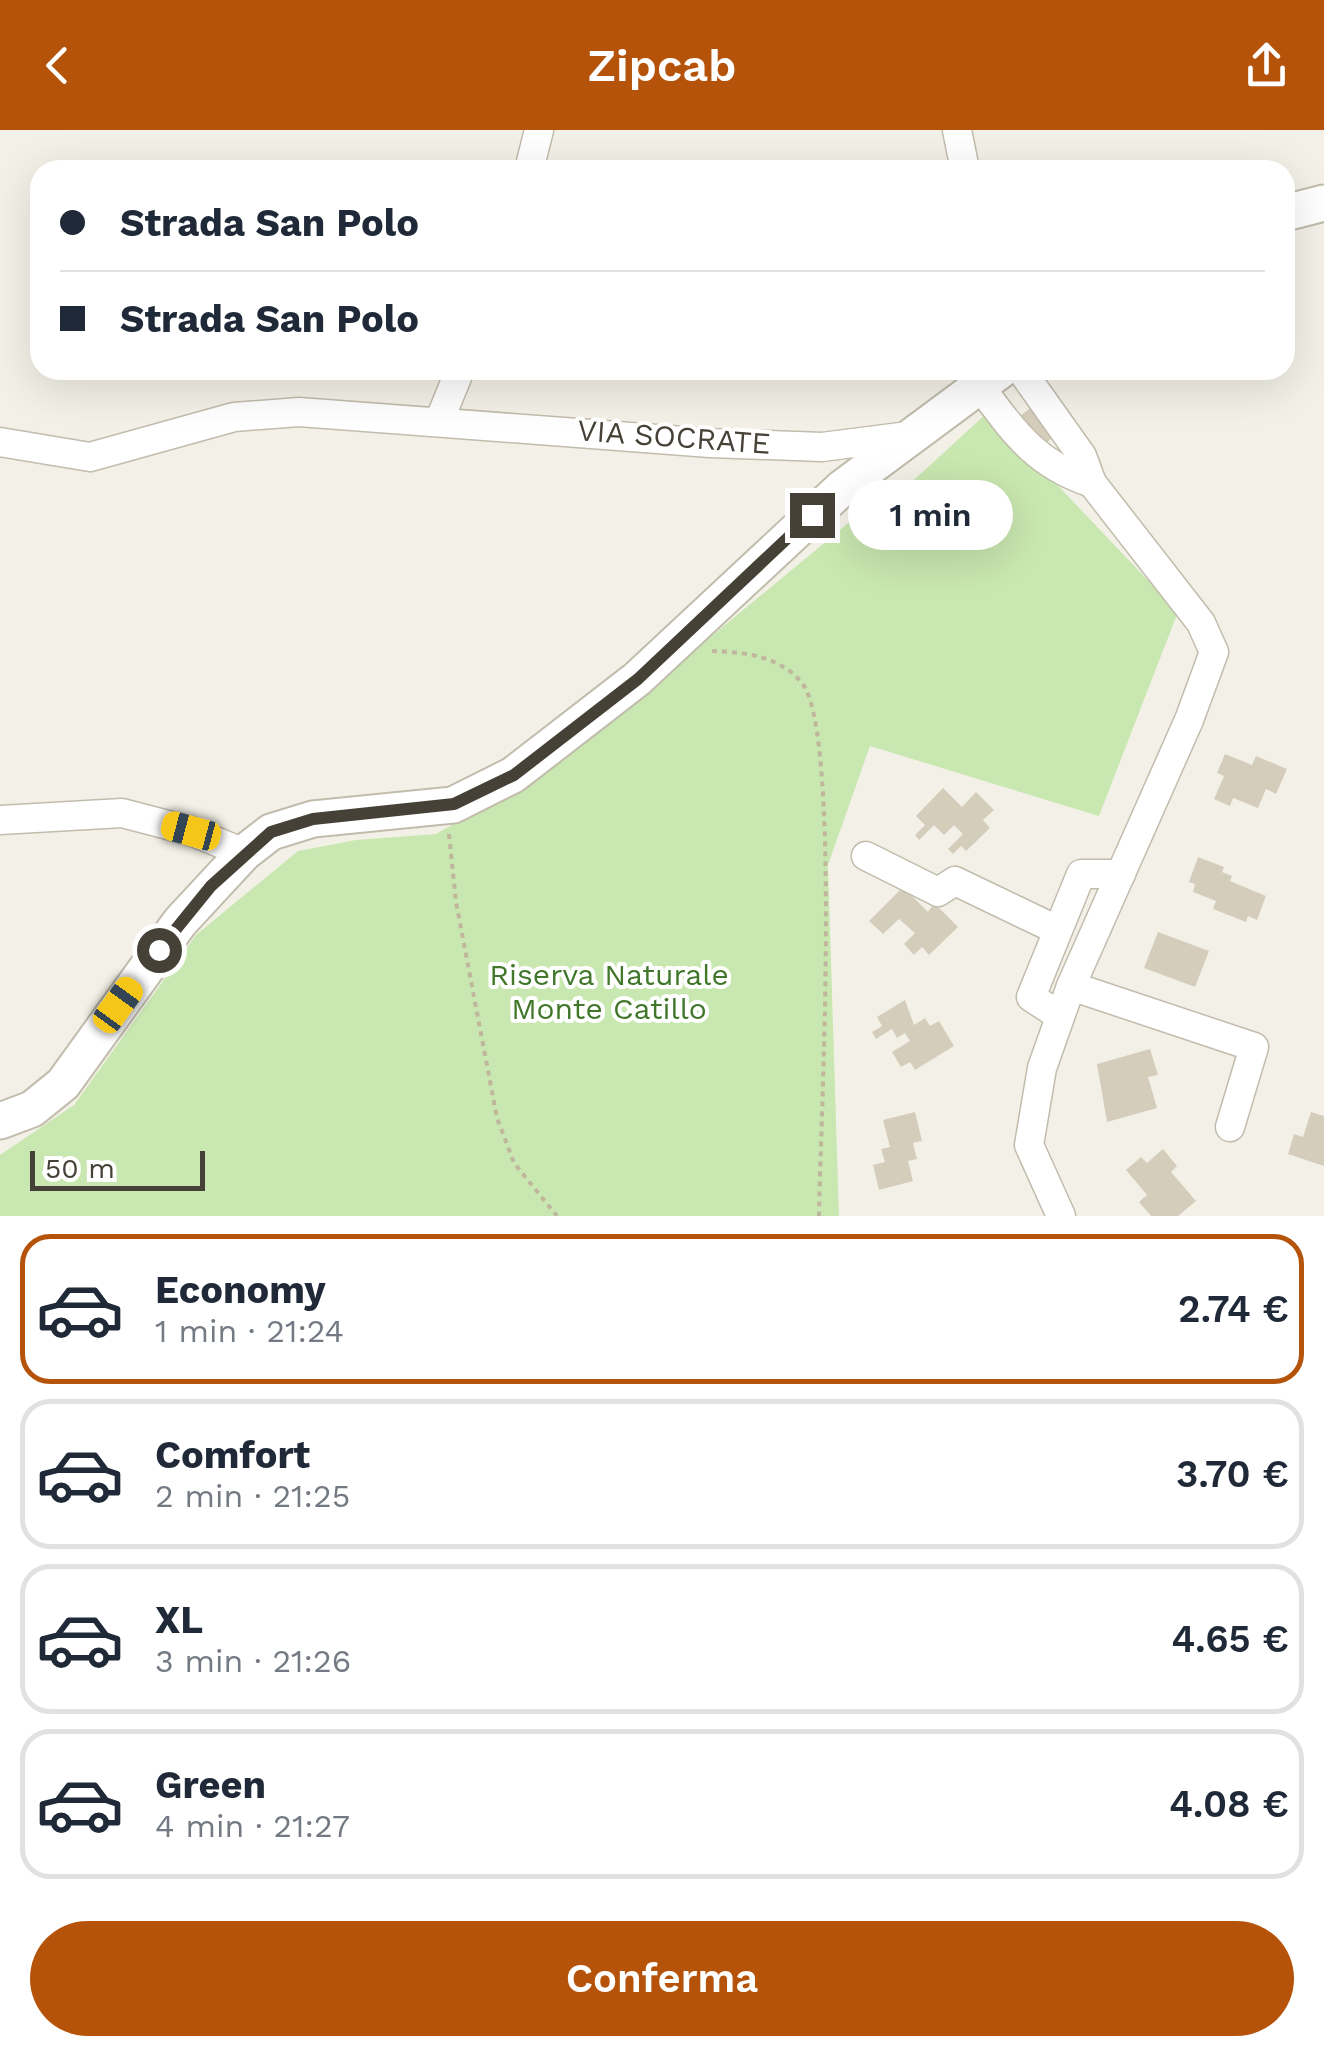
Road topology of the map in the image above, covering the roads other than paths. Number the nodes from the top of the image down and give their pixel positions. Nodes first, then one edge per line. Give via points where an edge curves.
1 (539, 130) edge
2 (957, 130) edge
3 (532, 160) edge
4 (964, 160) edge
5 (1324, 202) edge
6 (1295, 210) edge
7 (456, 380) edge
8 (981, 380) edge
9 (990, 380) edge
10 (1028, 380) edge
11 (440, 419) junction
12 (908, 436) junction
13 (0, 442) edge
14 (1092, 483) junction
15 (0, 820) edge
16 (244, 853) junction
17 (866, 856) dead end
18 (1120, 874) junction
19 (1055, 930) junction
20 (1071, 986) junction
21 (1060, 1016) junction
22 (0, 1120) edge
23 (1230, 1126) dead end
24 (1061, 1216) edge

1 - 3 street
2 - 4 street
5 - 6 street
7 - 11 street
8 - 12 street
9 - 14 street via 1020,440 1056,471
10 - 14 street via 1082,456
11 - 12 street, VIA SOCRATE via 822,447
11 - 13 street, VIA SOCRATE via 300,412 234,418 90,457
12 - 16 street via 842,488 666,652 514,775 445,805 313,819 271,832
14 - 18 street via 1201,624 1214,652
15 - 16 street via 122,812
16 - 22 street via 180,922 63,1084 32,1109
17 - 19 street via 938,892 955,881
18 - 19 street via 1081,874
18 - 20 street
19 - 21 street via 1031,997
20 - 21 street
20 - 23 street via 1254,1048
21 - 24 street via 1042,1068 1029,1146

